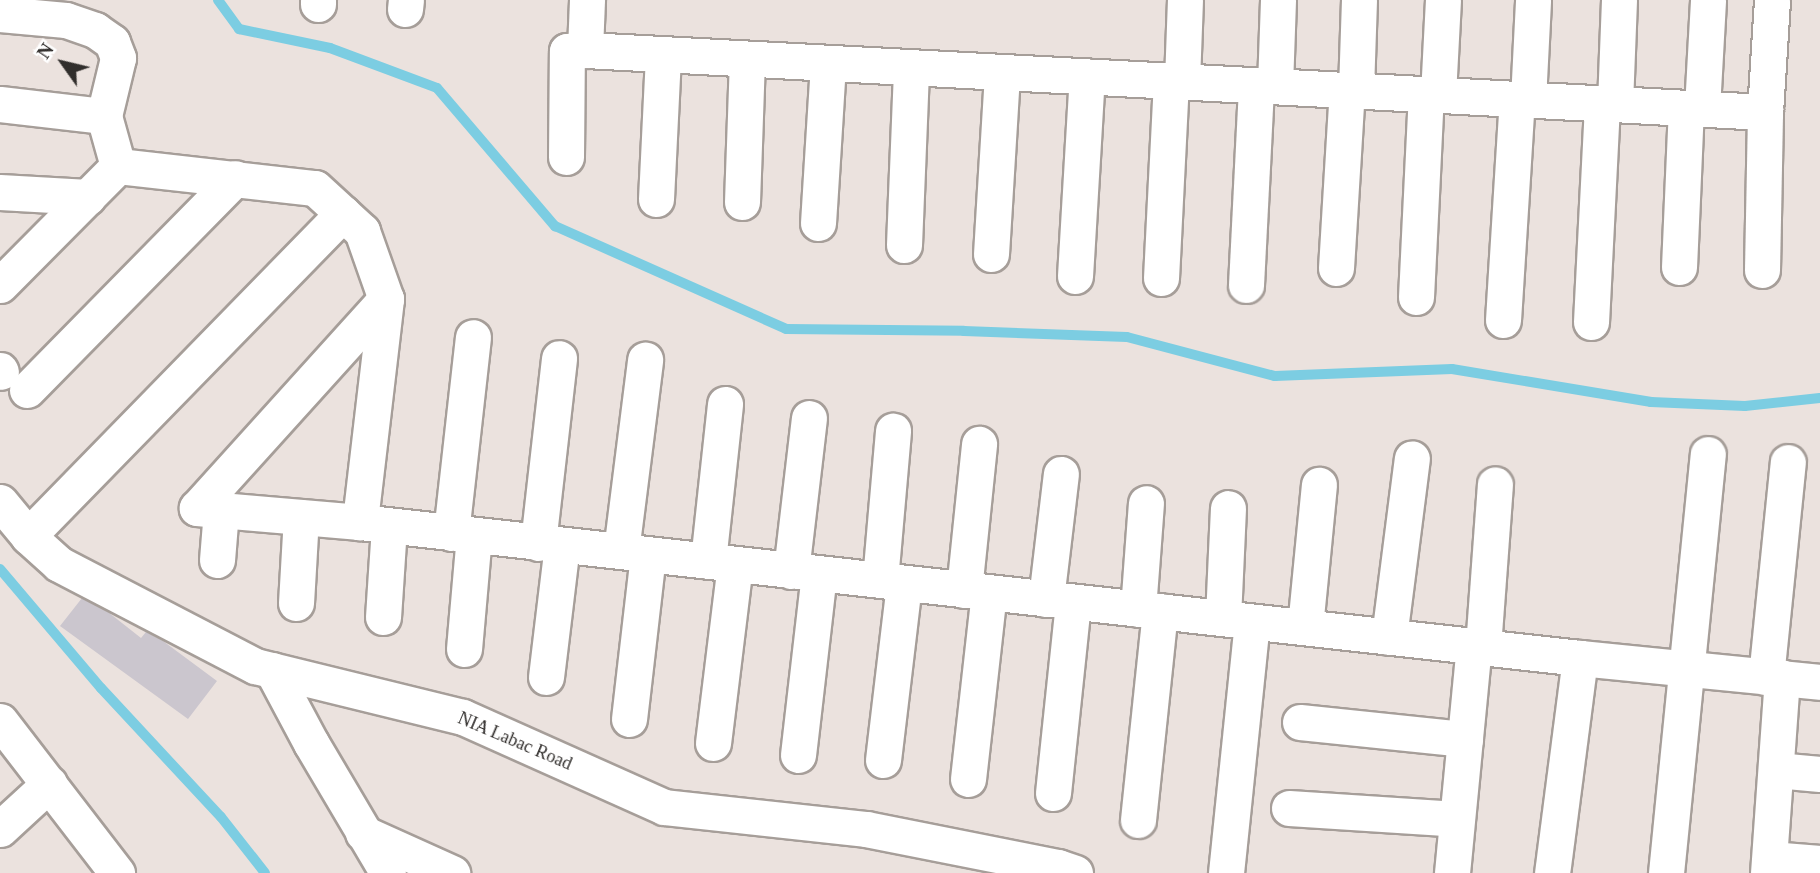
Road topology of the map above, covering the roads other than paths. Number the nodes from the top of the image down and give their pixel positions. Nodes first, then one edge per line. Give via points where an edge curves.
1 (587, 0) edge
2 (1185, 0) edge
3 (1278, 0) edge
4 (1359, 0) edge
5 (1443, 0) edge
6 (1533, 0) edge
7 (1619, 0) edge
8 (1708, 0) edge
9 (1772, 0) edge
10 (0, 14) edge
11 (585, 50) junction
12 (663, 54) junction
13 (747, 59) junction
14 (828, 63) junction
15 (911, 68) junction
16 (1002, 72) junction
17 (1087, 76) junction
18 (1177, 81) junction
19 (1265, 86) junction
20 (1352, 90) junction
21 (1432, 94) junction
22 (1523, 99) junction
23 (0, 104) edge
24 (1608, 104) junction
25 (1694, 108) junction
26 (1765, 112) junction
27 (104, 116) junction
28 (566, 157) dead end
29 (118, 166) junction
30 (234, 178) junction
31 (0, 192) edge
32 (88, 197) junction
33 (656, 199) dead end
34 (742, 202) dead end
35 (343, 213) junction
36 (818, 223) dead end
37 (904, 245) dead end
38 (992, 254) dead end
39 (1679, 267) dead end
40 (1336, 268) dead end
41 (1762, 270) dead end
42 (1075, 276) dead end
43 (1161, 278) dead end
44 (0, 285) edge
45 (1246, 285) dead end
46 (1416, 297) dead end
47 (386, 299) junction
48 (1503, 320) dead end
49 (1591, 322) dead end
50 (473, 337) dead end
51 (559, 358) dead end
52 (645, 360) dead end
53 (9, 377) edge
54 (725, 404) dead end
55 (809, 418) dead end
56 (893, 431) dead end
57 (979, 444) dead end
58 (1708, 454) dead end
59 (1412, 458) dead end
60 (1788, 462) dead end
61 (1062, 474) dead end
62 (1495, 484) dead end
63 (1320, 485) dead end
64 (0, 502) edge
65 (1146, 503) dead end
66 (1228, 508) dead end
67 (221, 509) junction
68 (302, 517) junction
69 (374, 524) junction
70 (463, 534) junction
71 (28, 536) junction
72 (550, 544) junction
73 (634, 553) junction
74 (217, 560) dead end
75 (722, 563) junction
76 (805, 572) junction
77 (892, 582) junction
78 (976, 591) junction
79 (1060, 600) junction
80 (296, 603) dead end
81 (1149, 610) junction
82 (383, 617) dead end
83 (1238, 620) junction
84 (1305, 627) junction
85 (1389, 636) junction
86 (1479, 647) junction
87 (464, 649) dead end
88 (1580, 658) junction
89 (1689, 669) junction
90 (272, 670) junction
91 (546, 677) dead end
92 (1774, 678) junction
93 (1820, 682) edge
94 (629, 719) dead end
95 (0, 721) edge
96 (1300, 722) dead end
97 (1465, 739) junction
98 (713, 743) dead end
99 (798, 755) dead end
100 (883, 760) dead end
101 (1776, 770) junction
102 (1820, 774) edge
103 (968, 779) dead end
104 (49, 784) junction
105 (1053, 793) dead end
106 (1289, 808) dead end
107 (1138, 820) dead end
108 (1457, 820) junction
109 (0, 829) edge
110 (363, 833) junction
111 (1820, 863) edge
112 (1769, 866) edge
113 (117, 873) edge
114 (388, 873) edge
115 (452, 873) edge
116 (1075, 873) edge
117 (1226, 873) edge
118 (1452, 873) edge
119 (1552, 873) edge
120 (1666, 873) edge

1 - 11 street
2 - 18 street
3 - 19 street
4 - 20 street
5 - 21 street
6 - 22 street
7 - 24 street
8 - 25 street
9 - 26 street
10 - 27 street via 66,19 112,42 118,58
11 - 12 street
11 - 28 street via 567,51
12 - 13 street
12 - 33 street
13 - 14 street
13 - 34 street
14 - 15 street
14 - 36 street
15 - 16 street
15 - 37 street
16 - 17 street
16 - 38 street
17 - 18 street
17 - 42 street
18 - 19 street
18 - 43 street
19 - 20 street
19 - 45 street
20 - 21 street
20 - 40 street
21 - 22 street
21 - 46 street
22 - 24 street
22 - 48 street
23 - 27 street
24 - 25 street
24 - 49 street
25 - 26 street
25 - 39 street
26 - 41 street
27 - 29 street
29 - 30 street
29 - 32 street
30 - 35 street via 315,188
30 - 53 street
31 - 32 street
32 - 44 street
35 - 47 street via 362,231
35 - 71 street
47 - 67 street via 197,508
47 - 69 street
50 - 70 street
51 - 72 street
52 - 73 street
54 - 75 street
55 - 76 street
56 - 77 street
57 - 78 street
58 - 89 street
59 - 85 street
60 - 92 street
61 - 79 street
62 - 86 street
63 - 84 street
64 - 71 street, NIA Labac Road
65 - 81 street
66 - 83 street
67 - 68 street
67 - 74 street
68 - 69 street
68 - 80 street
69 - 70 street
69 - 82 street
70 - 72 street
70 - 87 street
71 - 90 street, NIA Labac Road via 58,564 218,650
72 - 73 street
72 - 91 street
73 - 75 street
73 - 94 street
75 - 76 street
75 - 98 street
76 - 77 street
76 - 99 street
77 - 78 street
77 - 100 street
78 - 79 street
78 - 103 street
79 - 81 street
79 - 105 street
81 - 83 street
81 - 107 street
83 - 84 street
83 - 117 street
84 - 85 street
85 - 86 street
86 - 88 street
86 - 97 street
88 - 89 street
88 - 119 street
89 - 92 street
89 - 120 street
90 - 110 street
90 - 116 street, NIA Labac Road via 463,717 664,807 866,829
92 - 93 street
92 - 101 street
95 - 104 street
96 - 97 street
97 - 108 street
101 - 102 street
101 - 112 street
104 - 109 street
104 - 113 street
106 - 108 street
108 - 118 street
110 - 114 street
110 - 115 street
111 - 112 street

